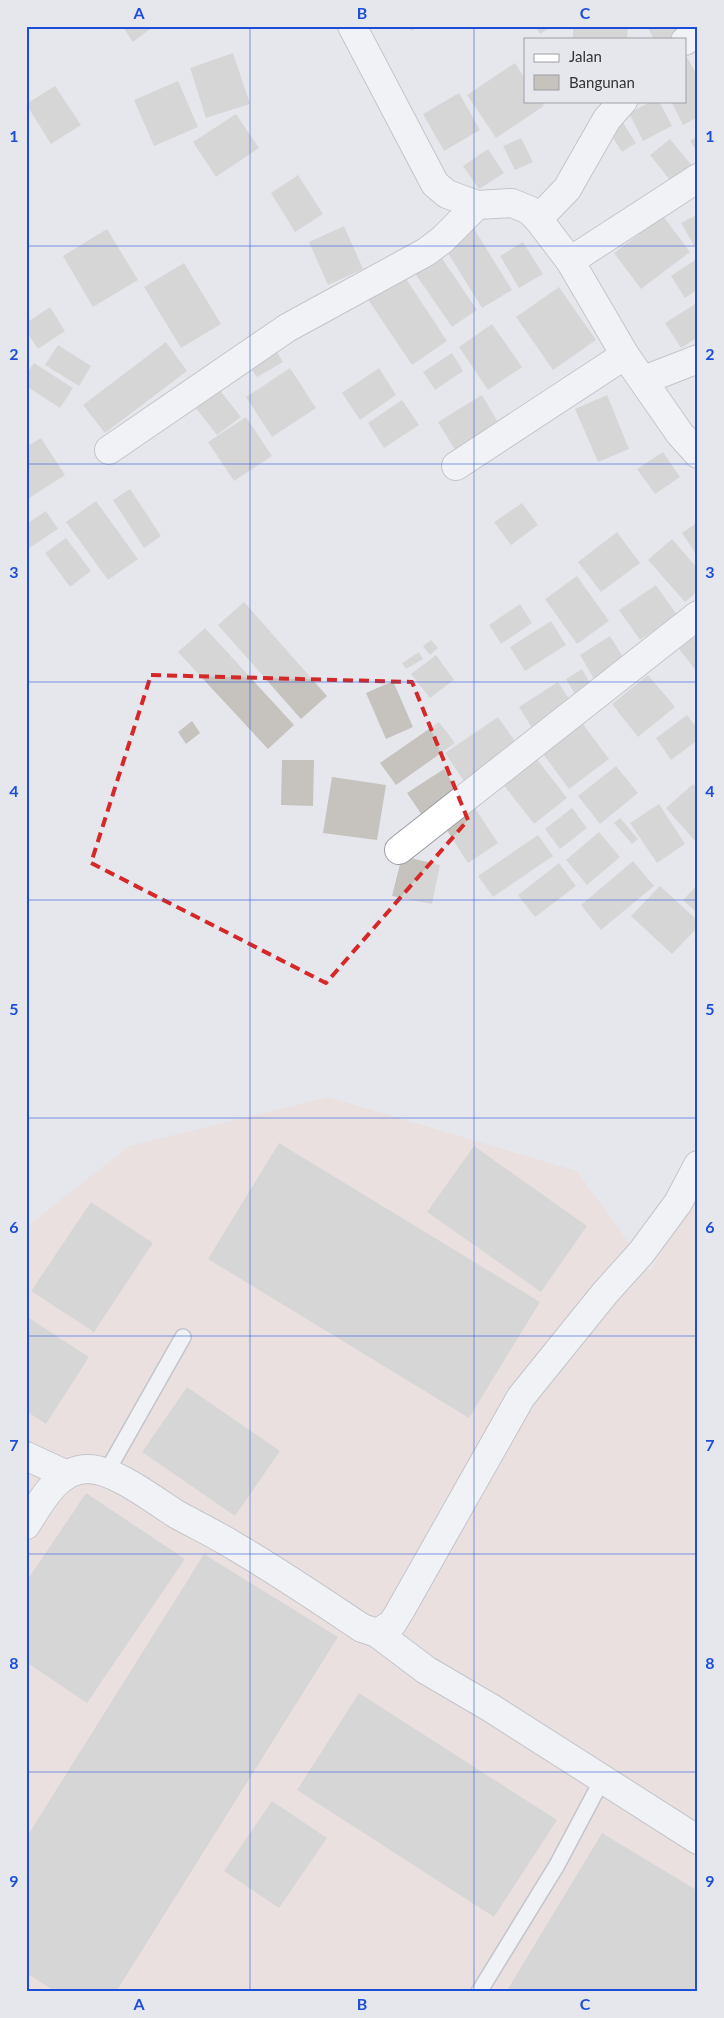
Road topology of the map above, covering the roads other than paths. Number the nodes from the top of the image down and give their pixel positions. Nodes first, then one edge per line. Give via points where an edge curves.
1 (352, 26) edge
2 (698, 31) edge
3 (686, 40) edge
4 (622, 102) edge
5 (698, 178) edge
6 (477, 205) junction
7 (538, 219) junction
8 (570, 261) junction
9 (625, 355) junction
10 (698, 359) edge
11 (644, 380) junction
12 (109, 450) dead end
13 (698, 454) edge
14 (456, 466) dead end
15 (698, 615) edge
16 (399, 850) dead end
17 (698, 1164) edge
18 (183, 1337) dead end
19 (26, 1456) edge
20 (106, 1473) junction
21 (66, 1474) junction
22 (26, 1525) edge
23 (377, 1634) junction
24 (602, 1780) junction
25 (698, 1840) edge
26 (479, 1992) edge

1 - 6 street via 435,184 447,194
2 - 3 street
4 - 7 street via 607,119 567,189
5 - 8 street
6 - 7 street via 512,203 529,210
6 - 12 street via 426,252 287,328
7 - 8 street
8 - 9 street
9 - 11 street
9 - 14 street
10 - 11 street
11 - 13 street via 680,434
15 - 16 street
17 - 23 street via 678,1203 641,1254 605,1293 521,1397 400,1611 392,1624
18 - 20 lane
19 - 21 street
20 - 21 street via 88,1469
20 - 23 street via 236,1547 362,1628
21 - 22 street via 47,1493
23 - 24 street via 426,1670
24 - 25 street
24 - 26 lane via 558,1865

